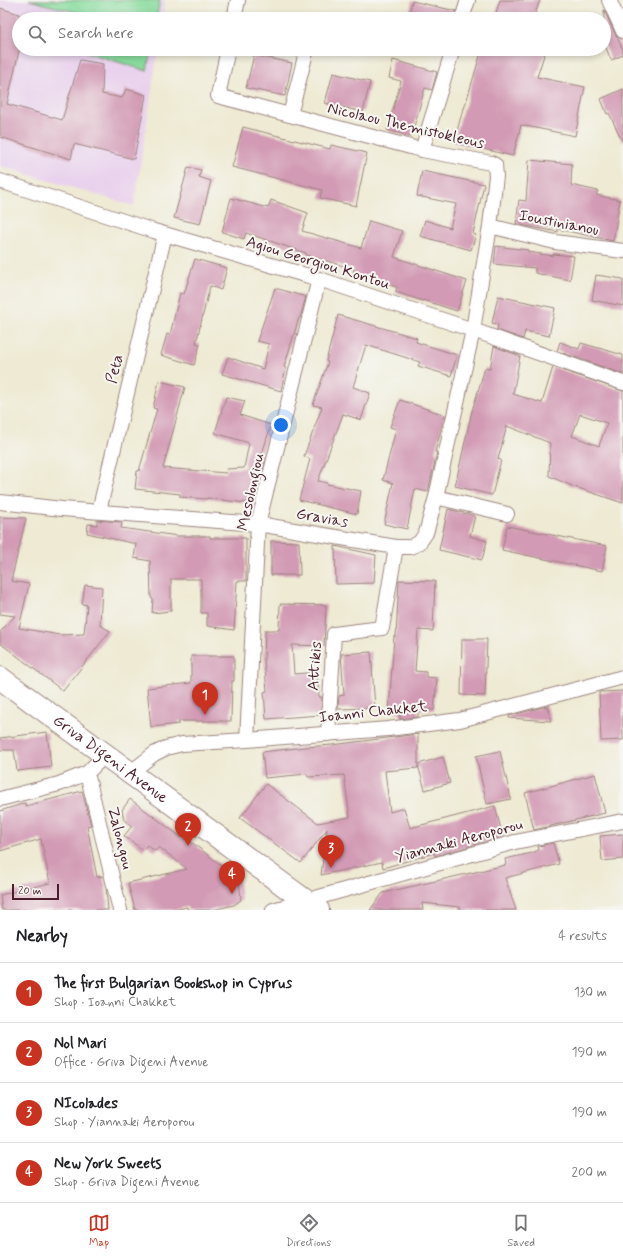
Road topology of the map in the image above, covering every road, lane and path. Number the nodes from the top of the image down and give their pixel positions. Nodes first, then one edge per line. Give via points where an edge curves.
1 (238, 0) edge
2 (468, 0) edge
3 (609, 0) edge
4 (235, 12) edge
5 (464, 12) edge
6 (623, 31) edge
7 (227, 56) edge
8 (305, 56) edge
9 (451, 56) edge
10 (290, 115) junction
11 (422, 150) junction
12 (0, 182) edge
13 (490, 226) junction
14 (165, 234) junction
15 (623, 251) edge
16 (319, 279) junction
17 (473, 330) junction
18 (623, 383) edge
19 (436, 497) junction
20 (0, 502) edge
21 (98, 511) junction
22 (507, 514) dead end
23 (258, 524) junction
24 (396, 547) junction
25 (623, 677) edge
26 (0, 678) edge
27 (328, 734) junction
28 (247, 740) junction
29 (105, 755) junction
30 (87, 773) junction
31 (130, 773) junction
32 (0, 799) edge
33 (623, 821) edge
34 (312, 906) edge
35 (120, 910) edge
36 (273, 910) edge

1 - 4 street
2 - 5 street
3 - 6 street
7 - 10 street, Nicolaou Themistokleous via 218,96
8 - 10 street
9 - 11 street
10 - 11 street, Nicolaou Themistokleous
11 - 13 street, Nicolaou Themistokleous via 491,163 495,166
12 - 14 street, Agiou Georgiou Kontou
13 - 15 street, Ioustinianou via 555,242
13 - 17 street, Nicolaou Themistokleous
14 - 16 street, Agiou Georgiou Kontou
14 - 21 street, Peta
16 - 17 street, Agiou Georgiou Kontou
16 - 23 street, Mesolongiou
17 - 18 street, Agiou Georgiou Kontou
17 - 19 street, Gravias
19 - 22 street
19 - 24 street, Gravias via 426,533 419,543 410,547
20 - 21 street, Gravias
21 - 23 street, Gravias
23 - 24 street, Gravias
23 - 28 street, Mesolongiou
24 - 27 street, Attikis via 382,628 334,634
25 - 27 street, Ioanni Chakket via 460,720
26 - 29 main road, Griva Digeni Avenue
27 - 28 street, Ioanni Chakket
28 - 31 street, Ioanni Chakket via 182,744 166,748
29 - 30 street
29 - 31 main road, Griva Digeni Avenue
30 - 32 street via 59,784
30 - 35 street, Zalongou
31 - 34 main road, Griva Digeni Avenue
33 - 34 street, Yiannaki Aeroporou via 515,842
34 - 36 street, Yiannaki Aeroporou

